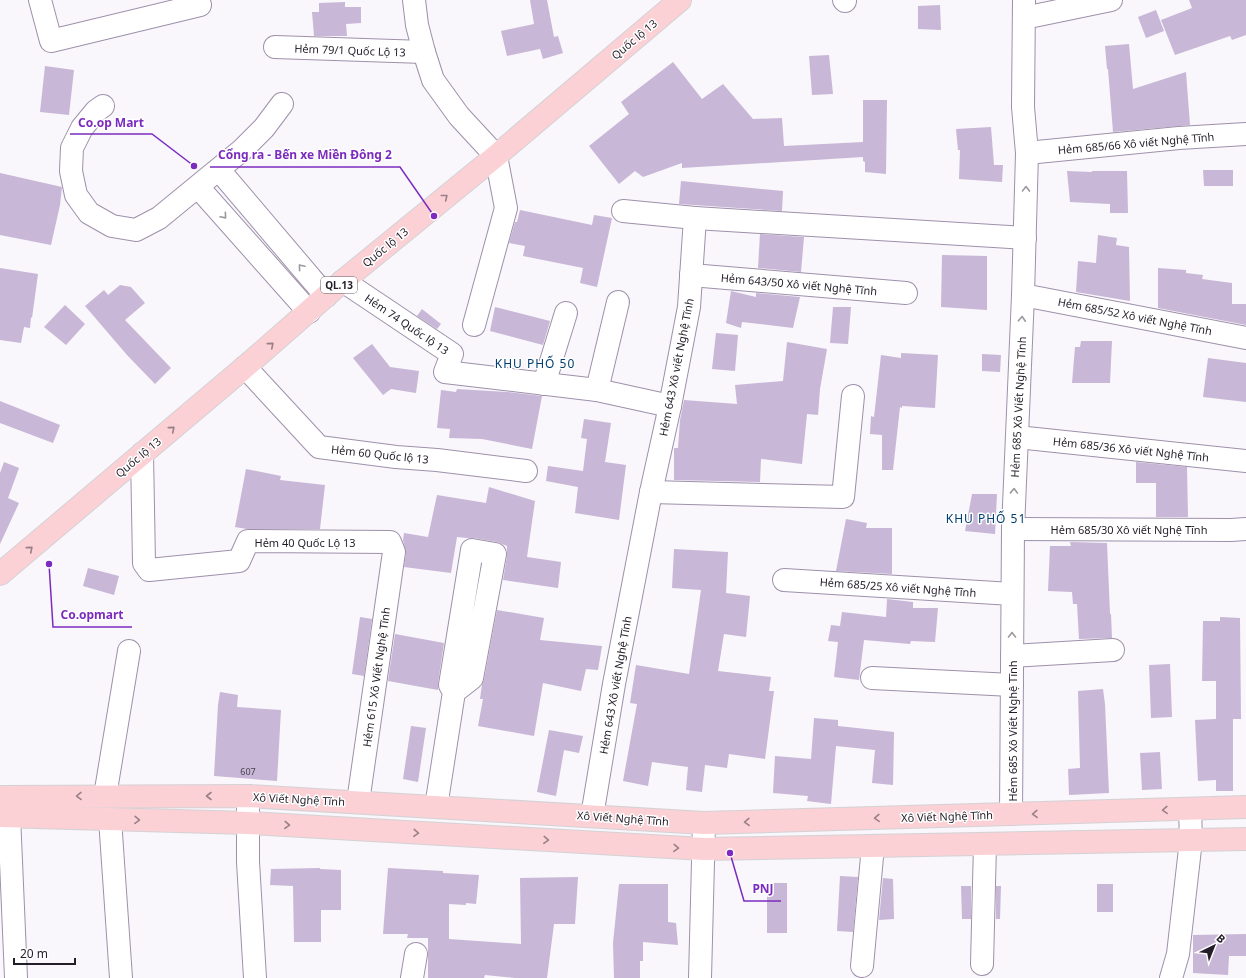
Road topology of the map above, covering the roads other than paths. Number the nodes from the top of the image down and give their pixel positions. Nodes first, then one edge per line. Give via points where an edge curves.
1 (40, 0) edge
2 (414, 0) edge
3 (680, 0) edge
4 (1111, 0) edge
5 (200, 5) dead end
6 (1024, 9) edge
7 (275, 47) dead end
8 (424, 52) junction
9 (282, 104) dead end
10 (103, 106) dead end
11 (1246, 134) edge
12 (1027, 153) junction
13 (496, 156) junction
14 (219, 170) junction
15 (198, 187) junction
16 (623, 211) dead end
17 (695, 218) junction
18 (1025, 238) junction
19 (691, 275) junction
20 (343, 281) junction
21 (906, 293) dead end
22 (1023, 295) junction
23 (326, 296) junction
24 (618, 302) dead end
25 (309, 312) junction
26 (566, 313) dead end
27 (474, 325) dead end
28 (1246, 338) edge
29 (245, 367) junction
30 (544, 384) junction
31 (597, 390) junction
32 (853, 396) dead end
33 (670, 406) junction
34 (1017, 436) junction
35 (142, 454) junction
36 (1246, 462) edge
37 (526, 471) dead end
38 (650, 492) junction
39 (1013, 529) junction
40 (1246, 529) edge
41 (394, 552) joint
42 (0, 574) edge
43 (784, 580) dead end
44 (1012, 594) junction
45 (462, 614) junction
46 (484, 619) junction
47 (1113, 650) dead end
48 (129, 651) dead end
49 (1012, 656) junction
50 (872, 678) dead end
51 (1012, 684) junction
52 (454, 692) junction
53 (105, 796) junction
54 (248, 796) junction
55 (358, 802) junction
56 (436, 807) junction
57 (1246, 807) edge
58 (3, 809) edge
59 (1190, 809) junction
60 (1011, 814) junction
61 (592, 816) junction
62 (110, 819) junction
63 (248, 823) junction
64 (704, 823) junction
65 (1246, 839) edge
66 (1190, 840) junction
67 (986, 844) junction
68 (873, 846) junction
69 (704, 849) junction
70 (416, 954) dead end
71 (982, 964) dead end
72 (862, 966) dead end
73 (16, 978) edge
74 (121, 978) edge
75 (255, 978) edge
76 (412, 978) edge
77 (700, 978) edge
78 (1171, 978) edge

1 - 5 street via 51,41
2 - 8 street
3 - 13 main road, Quốc lộ 13 / QL.13
4 - 6 street
6 - 12 street, Hẻm 685 Xô Viết Nghệ Tĩnh via 1023,106
7 - 8 street, Hẻm 79/1 Quốc Lộ 13
8 - 13 street via 433,80 459,116
9 - 14 street via 264,128
10 - 15 street via 82,128 72,148 71,172 76,195 89,213 112,226 136,230 158,218
11 - 12 street, Hẻm 685/66 Xô viết Nghệ Tĩnh
18 -> 12 street, Hẻm 685 Xô Viết Nghệ Tĩnh
20 -> 13 main road, Quốc lộ 13 / QL.13
13 - 27 street via 506,208
14 - 15 street
23 -> 14 street
15 -> 25 street
16 - 17 street
17 - 18 street
17 - 19 street, Hẻm 643 Xô viết Nghệ Tĩnh
18 - 22 street, Hẻm 685 Xô Viết Nghệ Tĩnh
19 - 21 street, Hẻm 643/50 Xô viết Nghệ Tĩnh
19 - 33 street, Hẻm 643 Xô viết Nghệ Tĩnh via 689,307
20 - 23 main road, Quốc lộ 13 / QL.13
20 - 30 street, Hẻm 74 Quốc lộ 13 via 452,354 445,372
22 - 28 street, Hẻm 685/52 Xô viết Nghệ Tĩnh
34 -> 22 street, Hẻm 685 Xô Viết Nghệ Tĩnh
23 - 25 main road, Quốc lộ 13 / QL.13
24 - 31 street
29 -> 25 main road, Quốc lộ 13 / QL.13
26 - 30 street
35 -> 29 main road, Quốc lộ 13 / QL.13
29 - 37 street, Hẻm 60 Quốc lộ 13 via 319,447
30 - 31 street
31 - 33 street
32 - 38 street via 843,497
33 - 38 street, Hẻm 643 Xô viết Nghệ Tĩnh
34 - 36 street, Hẻm 685/36 Xô viết Nghệ Tĩnh
39 -> 34 street, Hẻm 685 Xô Viết Nghệ Tĩnh
35 - 41 street, Hẻm 40 Quốc Lộ 13 via 144,563 149,570 239,561 248,541 390,542
42 -> 35 main road, Quốc lộ 13 / QL.13
38 - 61 street, Hẻm 643 Xô viết Nghệ Tĩnh
39 - 40 street, Hẻm 685/30 Xô viết Nghệ Tĩnh
39 - 44 street, Hẻm 685 Xô Viết Nghệ Tĩnh
41 - 55 street, Hẻm 615 Xô Viết Nghệ Tĩnh
43 - 44 street, Hẻm 685/25 Xô viết Nghệ Tĩnh
49 -> 44 street, Hẻm 685 Xô Viết Nghệ Tĩnh
45 - 46 street
45 - 46 street via 472,550 495,554
45 - 52 street via 450,685
46 - 52 street via 472,678
47 - 49 street
48 - 53 street
49 - 51 street, Hẻm 685 Xô Viết Nghệ Tĩnh
50 - 51 street
51 - 60 street, Hẻm 685 Xô Viết Nghệ Tĩnh
52 - 56 street
54 -> 53 main road, Xô Viết Nghệ Tĩnh
53 -> 58 main road, Xô Viết Nghệ Tĩnh
54 - 55 main road, Xô Viết Nghệ Tĩnh
54 - 63 street
55 - 56 main road, Xô Viết Nghệ Tĩnh
56 - 61 main road, Xô Viết Nghệ Tĩnh
57 - 59 main road, Xô Viết Nghệ Tĩnh
58 - 62 main road
58 - 73 street
59 -> 60 main road, Xô Viết Nghệ Tĩnh
59 - 66 street
60 -> 64 main road, Xô Viết Nghệ Tĩnh
61 - 64 main road, Xô Viết Nghệ Tĩnh
62 -> 63 main road
62 - 74 street
63 -> 69 main road
63 - 75 street
64 - 69 street
65 - 66 main road
66 - 67 main road
66 - 78 street via 1178,954
67 - 68 main road
67 - 71 street
68 - 69 main road
68 - 72 street
69 - 77 street
70 - 76 street

